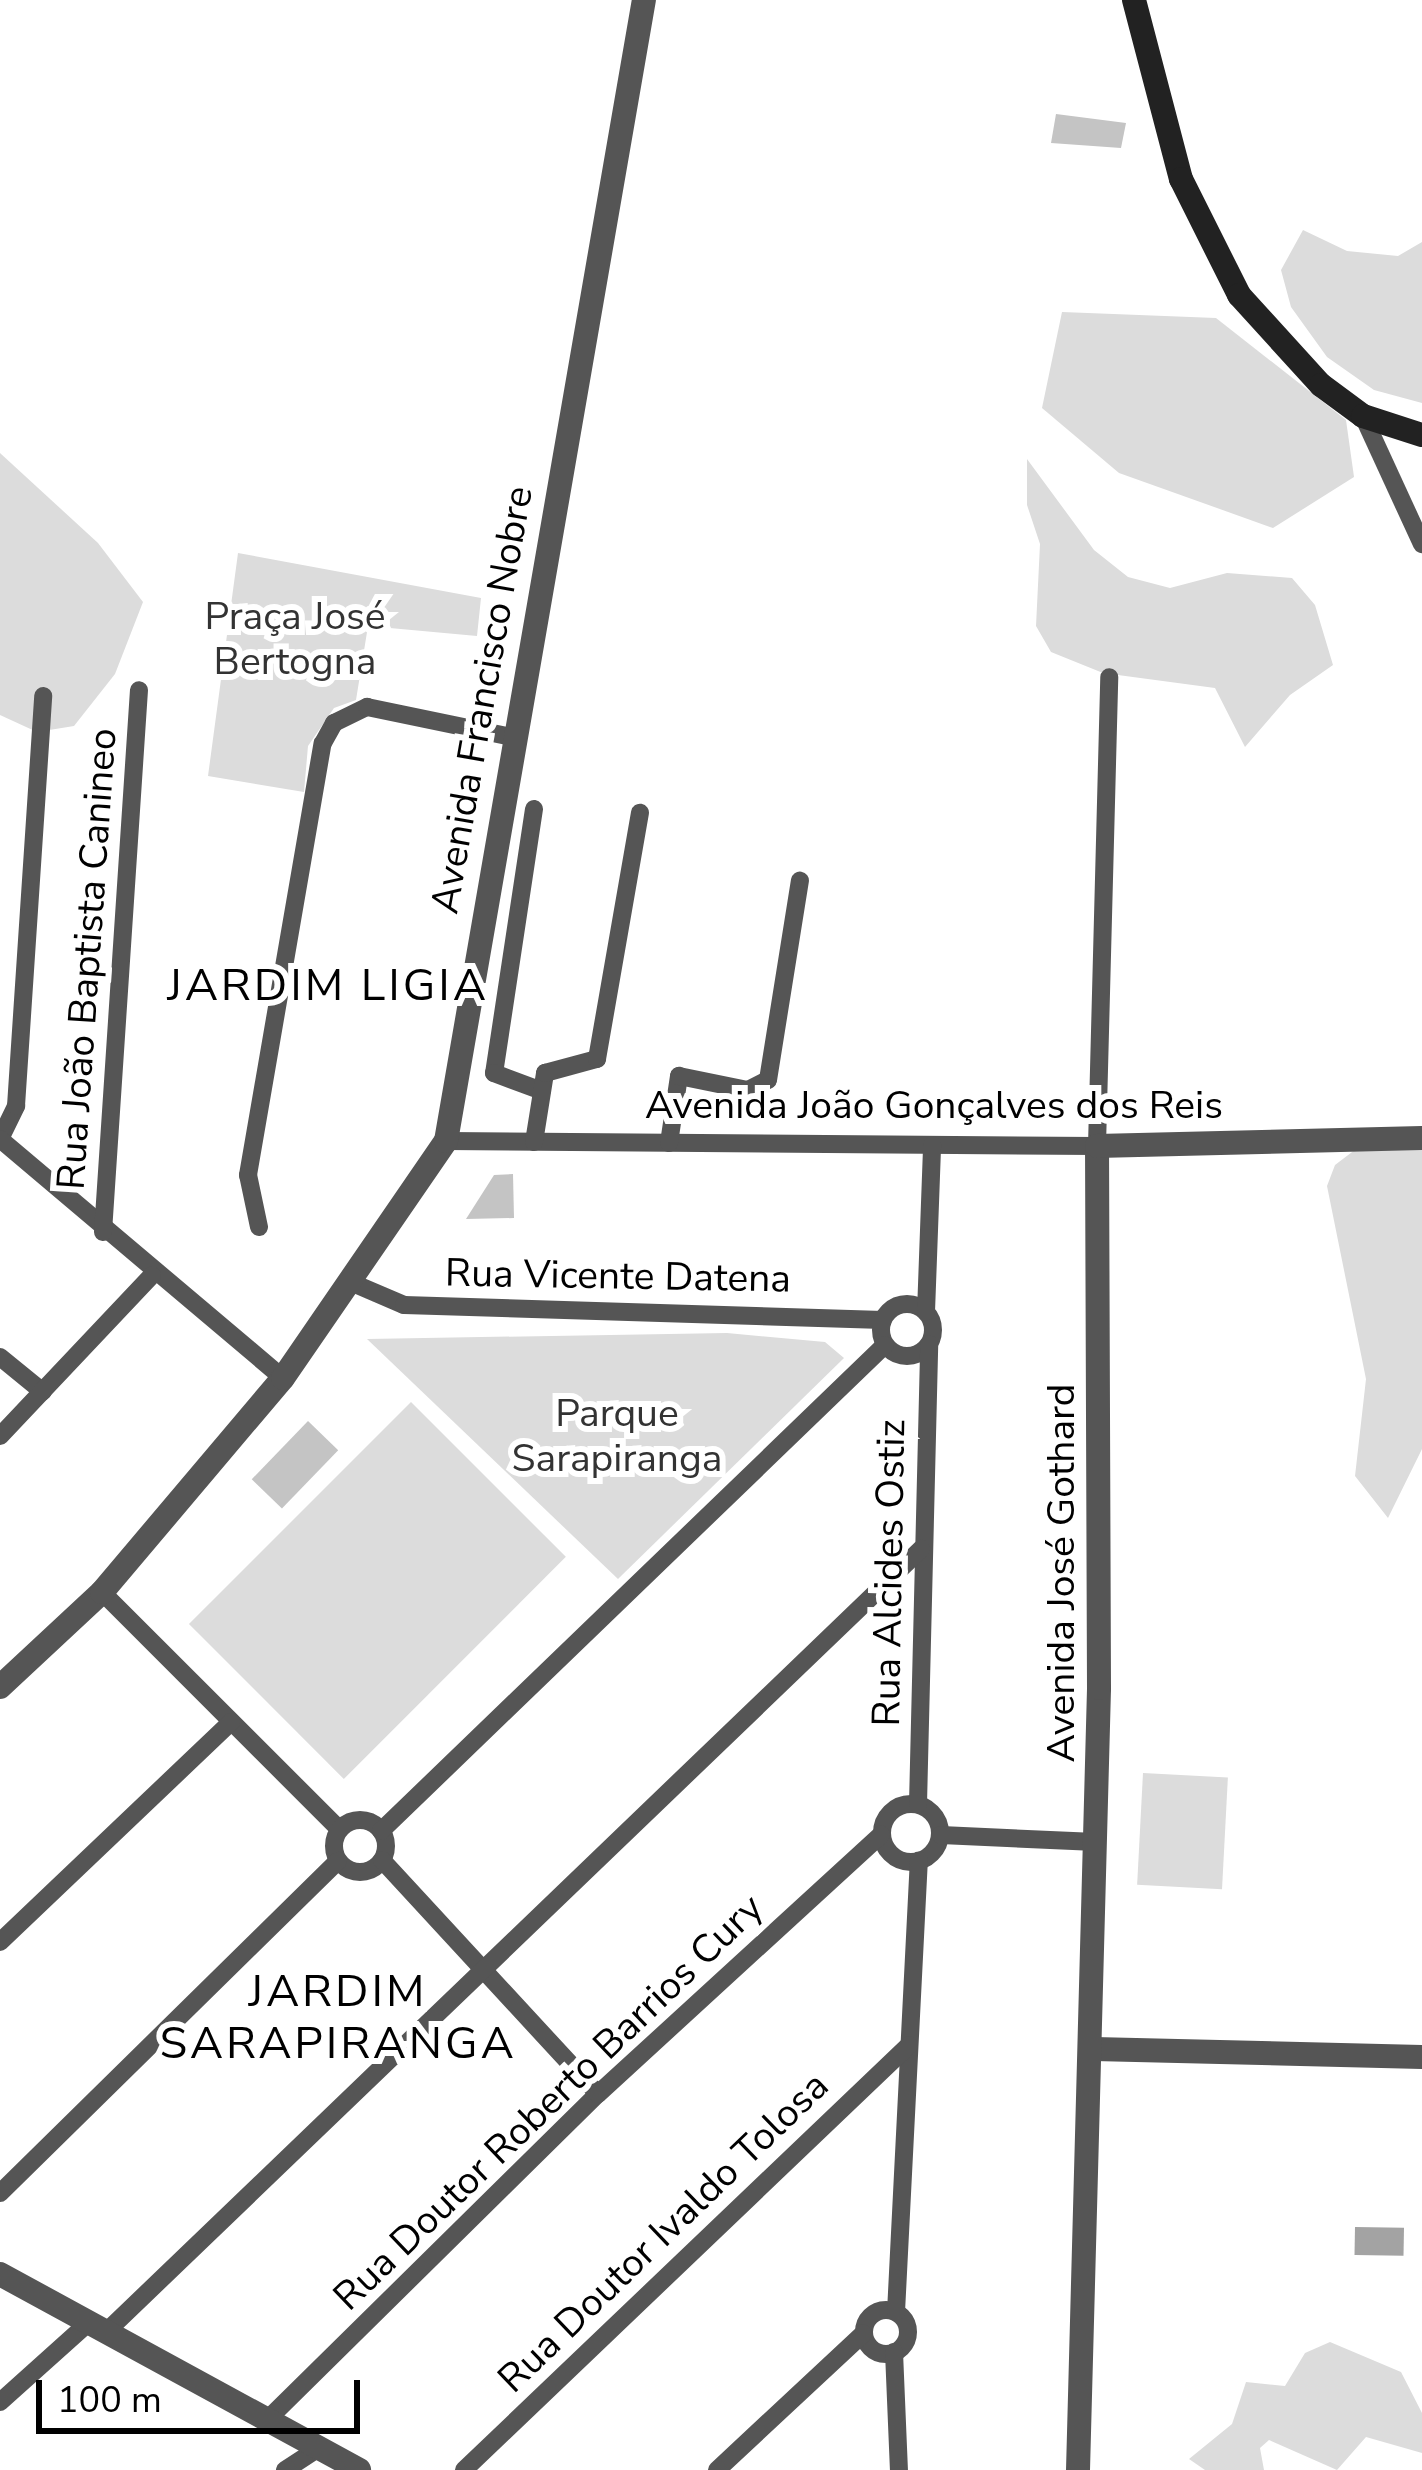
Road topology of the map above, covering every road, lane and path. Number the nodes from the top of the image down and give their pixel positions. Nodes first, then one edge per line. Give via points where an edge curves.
1 (644, 0) edge
2 (1134, 0) edge
3 (1363, 416) junction
4 (1422, 434) edge
5 (1422, 544) edge
6 (1109, 677) dead end
7 (139, 690) dead end
8 (43, 696) dead end
9 (512, 736) junction
10 (534, 809) dead end
11 (640, 813) dead end
12 (800, 881) dead end
13 (542, 1091) junction
14 (1422, 1138) edge
15 (0, 1139) edge
16 (446, 1141) junction
17 (534, 1142) junction
18 (669, 1143) junction
19 (932, 1145) junction
20 (1097, 1146) junction
21 (259, 1227) dead end
22 (103, 1232) junction
23 (152, 1275) junction
24 (355, 1284) junction
25 (926, 1312) junction
26 (883, 1320) junction
27 (929, 1344) junction
28 (885, 1345) junction
29 (0, 1357) edge
30 (284, 1378) junction
31 (44, 1392) junction
32 (0, 1436) edge
33 (921, 1549) junction
34 (102, 1592) junction
35 (0, 1688) edge
36 (231, 1722) junction
37 (918, 1804) junction
38 (339, 1829) junction
39 (381, 1831) junction
40 (881, 1835) junction
41 (940, 1835) junction
42 (1096, 1842) junction
43 (382, 1860) junction
44 (338, 1861) junction
45 (919, 1861) junction
46 (0, 1942) edge
47 (476, 1968) junction
48 (909, 2044) junction
49 (1094, 2049) junction
50 (1422, 2057) edge
51 (598, 2094) junction
52 (0, 2193) edge
53 (0, 2274) edge
54 (896, 2312) junction
55 (96, 2328) junction
56 (863, 2334) junction
57 (894, 2352) junction
58 (0, 2402) edge
59 (266, 2422) junction
60 (317, 2449) junction
61 (285, 2470) edge
62 (359, 2470) edge
63 (464, 2470) edge
64 (717, 2470) edge
65 (899, 2470) edge
66 (1078, 2470) edge

1 - 9 street, Avenida Francisco Nobre
2 - 3 main road via 1205,237 1284,348
3 - 4 main road
3 - 5 street
6 - 20 street, Avenida José Gothard
7 - 22 street, Rua João Baptista Canineo
8 - 15 street via 16,1106
9 - 16 street, Avenida Francisco Nobre
9 - 21 street via 367,707 334,723 323,743 248,1175
10 - 13 street via 494,1073
11 - 13 street via 597,1059 554,1067
12 - 18 street via 768,1080 748,1090 679,1076
13 - 17 street
14 - 20 street, Avenida João Gonçalves dos Reis
15 - 22 street
16 - 17 street, Avenida João Gonçalves dos Reis
16 - 24 street, Avenida Francisco Nobre
17 - 18 street, Avenida João Gonçalves dos Reis
18 - 19 street, Avenida João Gonçalves dos Reis
19 - 20 street, Avenida João Gonçalves dos Reis
19 - 25 street
20 - 42 street, Avenida José Gothard
22 - 23 street
23 - 30 street
23 - 31 street
24 - 26 street, Rua Vicente Datena via 404,1305
24 - 30 street, Avenida Francisco Nobre
25 - 26 street via 902,1304
25 - 27 street
26 - 28 street
27 - 28 street via 908,1357
27 - 33 street, Rua Alcides Ostiz
28 - 39 street
29 - 31 street
30 - 34 street, Avenida Francisco Nobre
31 - 32 street
33 - 37 street, Rua Alcides Ostiz
33 - 47 street
34 - 35 street, Avenida Francisco Nobre
34 - 36 street
36 - 38 street
36 - 46 street
37 - 40 street via 892,1810
37 - 41 street
38 - 39 street via 362,1820
38 - 44 street
39 - 43 street
40 - 45 street via 898,1860
40 - 51 street, Rua Doutor Roberto Barrios Cury
41 - 42 street
41 - 45 street
42 - 49 street, Avenida José Gothard
43 - 44 street via 360,1872
43 - 47 street
44 - 52 street
45 - 48 street
47 - 51 street
47 - 55 street
48 - 54 street
48 - 63 street, Rua Doutor Ivaldo Tolosa
49 - 50 street
49 - 66 street, Avenida José Gothard
51 - 59 street, Rua Doutor Roberto Barrios Cury
53 - 55 street
54 - 56 street via 876,2312
54 - 57 street via 908,2336
55 - 58 street
55 - 59 street
56 - 57 street via 875,2350
56 - 64 street
57 - 65 street
59 - 60 street
60 - 61 street
60 - 62 street

